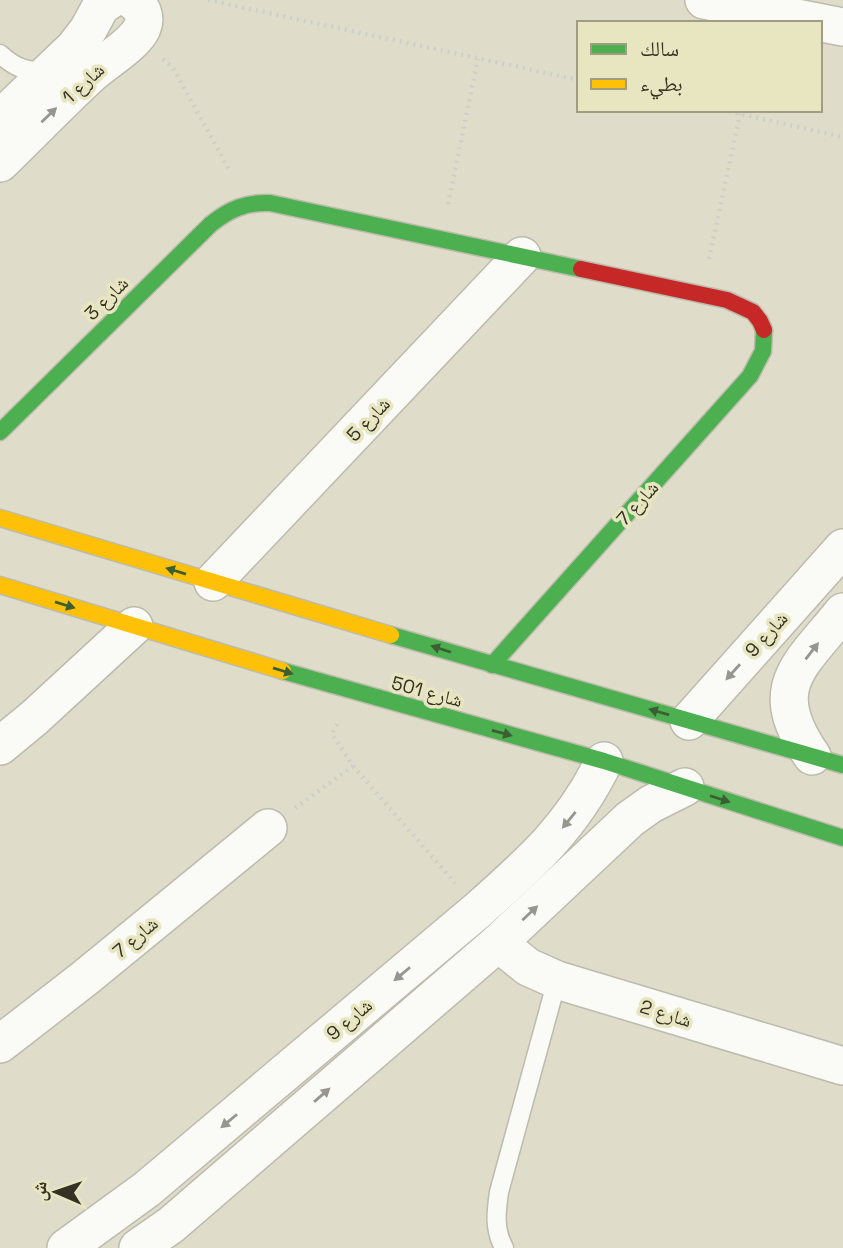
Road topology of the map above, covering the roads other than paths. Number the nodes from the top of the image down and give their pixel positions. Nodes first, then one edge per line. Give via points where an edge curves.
1 (110, 0) edge
2 (704, 0) edge
3 (135, 18) edge
4 (812, 21) edge
5 (822, 23) edge
6 (843, 27) edge
7 (0, 54) edge
8 (50, 69) junction
9 (0, 120) edge
10 (0, 163) edge
11 (522, 256) junction
12 (0, 432) edge
13 (0, 519) edge
14 (843, 548) edge
15 (213, 582) junction
16 (0, 585) edge
17 (843, 612) edge
18 (134, 626) junction
19 (492, 665) junction
20 (690, 721) junction
21 (0, 746) edge
22 (827, 760) edge
23 (604, 761) junction
24 (685, 788) junction
25 (268, 828) road end
26 (843, 838) edge
27 (498, 943) junction
28 (557, 980) junction
29 (0, 1044) edge
30 (843, 1066) edge
31 (147, 1189) junction
32 (171, 1237) edge
33 (66, 1248) edge
34 (138, 1248) edge
35 (504, 1248) edge

1 - 8 street, شارع 1 via 101,6 74,48
2 - 4 street
10 -> 3 street, شارع 1 via 90,75
5 - 6 street
7 - 8 lane via 22,69
8 - 9 street, شارع 1
11 - 12 street, شارع 3 via 247,202 211,224
11 - 15 street, شارع 5
11 - 19 street, شارع 7 via 741,304 757,314 766,332 762,354 750,376
15 -> 13 street
14 -> 20 street, شارع 9
19 -> 15 street
16 -> 18 street, شارع 501
22 -> 17 street via 799,737 790,714 789,687 797,669
18 - 21 street
18 -> 23 street, شارع 501
20 -> 19 street
20 - 22 street
23 - 24 street, شارع 501
23 -> 31 street, شارع 9 via 571,819 519,873
24 -> 26 street, شارع 501
27 -> 24 street, شارع 9 via 630,819
25 - 29 street, شارع 7
27 - 28 street, شارع 2 via 528,967
32 -> 27 street, شارع 9
28 - 30 street, شارع 2
28 - 35 lane via 499,1192 496,1217
31 - 32 street
31 - 33 street, شارع 9
32 - 34 street, شارع 9

